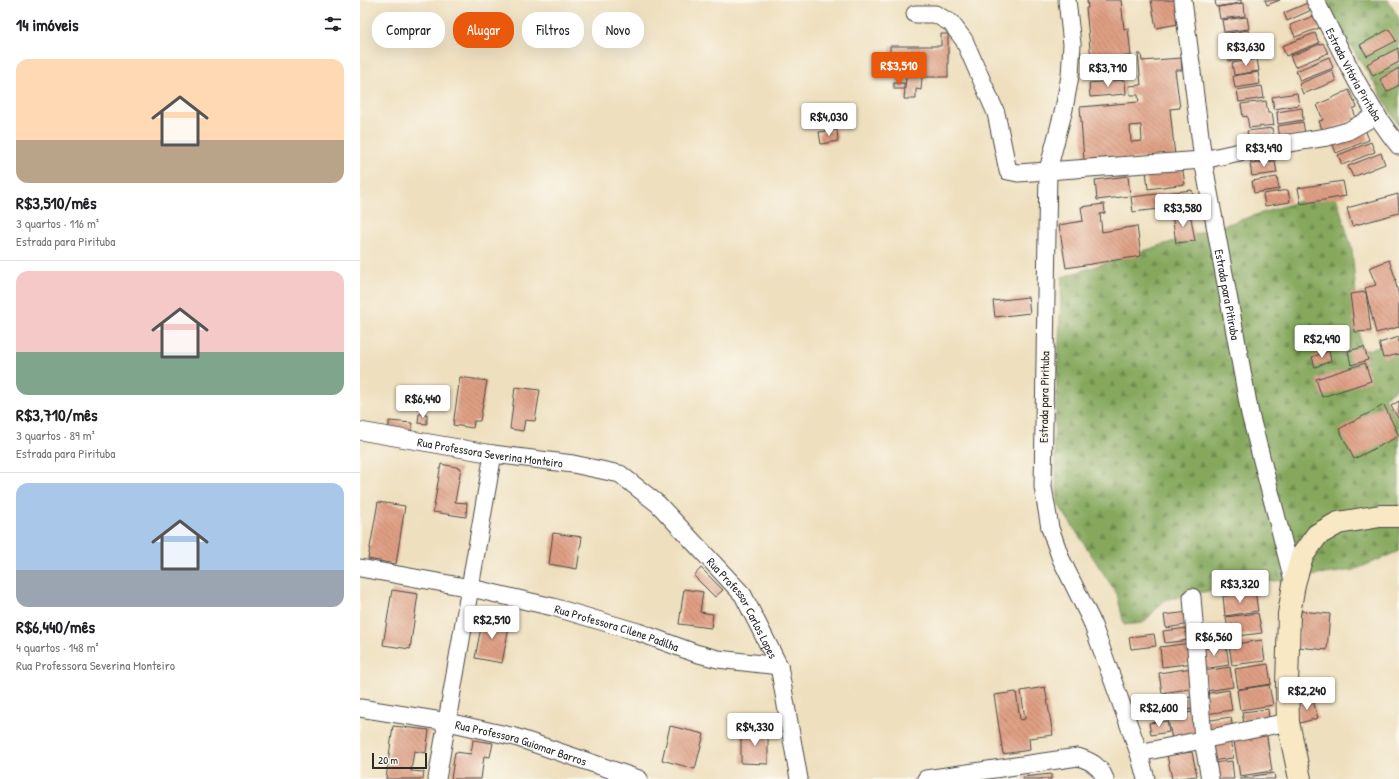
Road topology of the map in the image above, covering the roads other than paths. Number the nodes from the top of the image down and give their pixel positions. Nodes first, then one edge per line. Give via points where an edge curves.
1 (1067, 0) edge
2 (1183, 0) edge
3 (1315, 0) edge
4 (916, 14) dead end
5 (1377, 115) junction
6 (1399, 146) edge
7 (1203, 160) junction
8 (1048, 170) junction
9 (360, 431) edge
10 (493, 454) junction
11 (620, 474) joint
12 (1399, 516) edge
13 (360, 568) edge
14 (1294, 584) junction
15 (471, 588) junction
16 (1192, 597) dead end
17 (779, 666) junction
18 (360, 708) edge
19 (448, 722) junction
20 (1288, 722) junction
21 (1204, 740) junction
22 (1139, 753) junction
23 (438, 779) edge
24 (639, 779) edge
25 (799, 779) edge
26 (926, 779) edge
27 (1105, 779) edge
28 (1146, 779) edge
29 (1210, 779) edge
30 (1300, 779) edge

1 - 8 street, Estrada para Pirituba via 1072,44 1070,76
2 - 7 street, Estrada para Pitiruba
3 - 5 street, Estrada Vitória Pirituba via 1350,70
4 - 8 street via 935,14 951,23 964,40 996,113 1008,171 1018,173
5 - 6 street, Estrada Vitória Pirituba
5 - 7 street via 1348,131 1327,137
7 - 8 street
7 - 14 street, Estrada para Pitiruba via 1250,414
8 - 22 street, Estrada para Pirituba via 1043,487 1050,528 1061,559 1091,620
9 - 10 street, Rua Professora Severina Monteiro
10 - 11 street, Rua Professora Severina Monteiro via 573,464
10 - 15 street
11 - 17 street, Rua Professor Carlos Lopes via 658,504 742,595
12 - 14 main road via 1380,516 1338,523 1317,536 1302,556
13 - 15 street, Rua Professora Cilene Padilha
14 - 20 main road via 1289,614
15 - 17 street, Rua Professora Cilene Padilha via 553,607 718,659
15 - 19 street
16 - 21 street
17 - 25 street, Rua Professor Carlos Lopes
18 - 19 street, Rua Professora Guiomar Barros
19 - 23 street
19 - 24 street, Rua Professora Guiomar Barros via 515,737
20 - 21 street
20 - 30 main road
21 - 22 street
21 - 29 street
22 - 28 street, Estrada para Pirituba
26 - 27 street via 1078,757 1091,760

